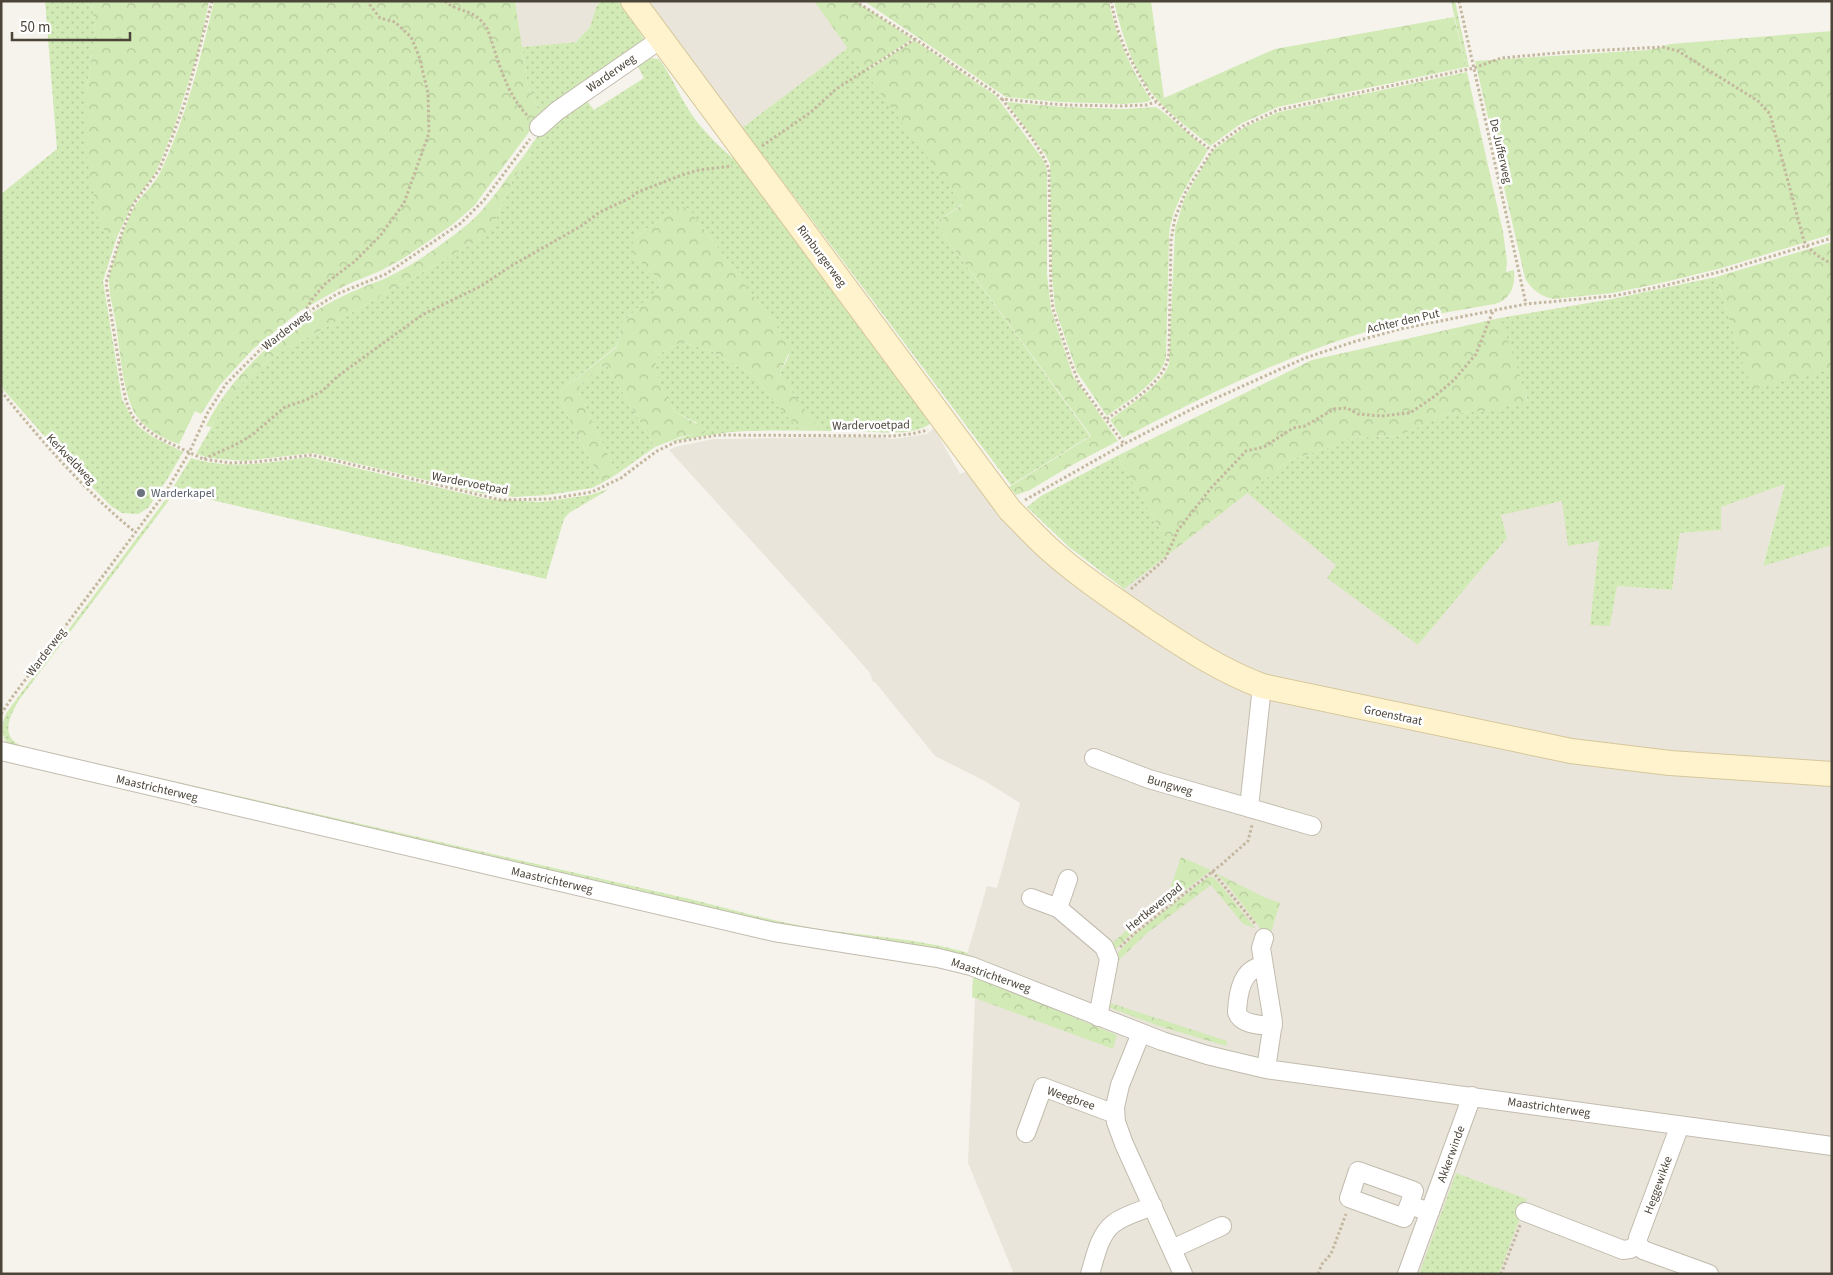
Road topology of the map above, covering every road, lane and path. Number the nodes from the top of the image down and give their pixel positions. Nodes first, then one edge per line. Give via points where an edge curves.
1 (212, 1) edge
2 (370, 1) edge
3 (445, 1) edge
4 (632, 1) edge
5 (855, 1) edge
6 (1111, 1) edge
7 (1459, 1) edge
8 (915, 38) junction
9 (661, 39) junction
10 (1474, 68) junction
11 (1002, 99) junction
12 (1156, 102) junction
13 (539, 127) junction
14 (765, 144) dead end
15 (1211, 150) junction
16 (733, 166) dead end
17 (1832, 238) edge
18 (1807, 246) junction
19 (1832, 264) edge
20 (1526, 304) junction
21 (1493, 310) junction
22 (304, 314) junction
23 (1, 391) edge
24 (1107, 419) junction
25 (943, 420) junction
26 (1124, 444) junction
27 (189, 452) junction
28 (203, 459) junction
29 (1010, 510) junction
30 (135, 532) junction
31 (1117, 601) junction
32 (1262, 686) junction
33 (1, 714) edge
34 (1, 751) edge
35 (1094, 758) dead end
36 (1832, 774) edge
37 (1249, 808) junction
38 (1312, 826) dead end
39 (1212, 871) junction
40 (1068, 879) dead end
41 (1030, 898) dead end
42 (1058, 908) junction
43 (1264, 938) joint
44 (1109, 959) junction
45 (1264, 966) junction
46 (1098, 1017) junction
47 (1273, 1026) junction
48 (1141, 1033) junction
49 (1266, 1069) junction
50 (1472, 1096) junction
51 (1115, 1114) junction
52 (1680, 1125) junction
53 (1026, 1133) dead end
54 (1832, 1146) edge
55 (1352, 1199) junction
56 (1409, 1205) junction
57 (1154, 1206) junction
58 (1430, 1212) junction
59 (1525, 1212) joint
60 (1222, 1226) dead end
61 (1638, 1244) junction
62 (1172, 1249) junction
63 (1672, 1267) edge
64 (1090, 1274) edge
65 (1183, 1274) edge
66 (1318, 1274) edge
67 (1407, 1274) edge
68 (1501, 1274) edge
69 (1709, 1274) edge

1 - 27 path, Wardervoetpad via 173,136 159,170 134,203 122,229 106,283 122,382 132,416 157,437
2 - 22 path via 380,18 395,22 411,37 428,94 429,133 404,203 380,236 312,298
3 - 13 path via 450,6 467,10 483,22 509,88 522,110
4 - 9 street, Rimburgerweg
5 - 8 path
6 - 12 path via 1125,49
7 - 10 path, De Jufferweg
8 - 11 path
8 - 14 path via 836,89 811,112
9 - 13 street, Warderweg
9 - 25 street, Rimburgerweg
10 - 15 path via 1278,110 1243,126
10 - 18 path via 1500,58 1568,52 1664,47 1678,51 1758,101 1770,114
10 - 20 path, De Jufferweg
11 - 12 path via 1064,105 1121,106
11 - 24 path via 1047,162 1053,309 1079,383
12 - 15 path
13 - 22 path, Warderweg via 484,200 461,223 386,274 337,294
15 - 24 path via 1186,190 1175,218 1171,240 1166,366 1156,381
16 - 28 path via 682,175 638,192 600,212 481,286 422,315 322,391 285,407 239,443
17 - 18 path, Achter den Put
18 - 19 path
18 - 20 path, Achter den Put via 1723,271 1613,296
20 - 21 path, Achter den Put
21 - 26 path, Achter den Put via 1400,329 1305,358
21 - 31 path via 1476,354 1435,396 1410,413 1381,416 1358,414 1346,408 1334,409 1305,426 1293,428 1264,447 1246,451 1178,530 1166,558
22 - 27 path, Warderweg via 270,340 226,384
23 - 30 path, Kerkveldweg via 36,434 108,510
24 - 26 path
25 - 28 path, Wardervoetpad via 929,430 893,436 718,435 676,442 657,451 621,478 592,492 549,499 502,500 312,455 231,463
25 - 29 street, Rimburgerweg
26 - 29 path, Achter den Put
27 - 28 path, Wardervoetpad
27 - 30 path, Warderweg
29 - 31 street, Groenstraat via 1048,548
30 - 33 path, Warderweg
31 - 32 street, Groenstraat via 1196,654
32 - 36 street, Groenstraat via 1571,751 1670,763
32 - 37 street
34 - 46 street, Maastrichterweg via 774,932 947,960 994,974
35 - 37 street, Bungweg via 1149,779
37 - 38 street, Bungweg
37 - 39 path, Hertkeverpad via 1254,814 1248,841
39 - 43 path
39 - 44 path, Hertkeverpad via 1135,932
40 - 42 street
41 - 42 street
42 - 44 street via 1104,947
43 - 45 street via 1261,948
44 - 46 street
45 - 47 street
45 - 47 street via 1250,970 1244,978 1237,1012 1243,1020
46 - 48 street, Maastrichterweg
47 - 49 street
48 - 49 street, Maastrichterweg via 1207,1055
48 - 51 street via 1116,1097
49 - 50 street, Maastrichterweg
50 - 52 street, Maastrichterweg
50 - 58 street, Akkerwinde
51 - 53 street, Weegbree via 1043,1087
51 - 57 street via 1120,1134
52 - 54 street, Maastrichterweg
52 - 61 street, Heggewikke
55 - 56 street via 1404,1218
55 - 56 street via 1348,1198 1358,1171 1414,1190
55 - 66 path via 1331,1254
56 - 58 street
57 - 62 street
57 - 64 street via 1120,1220 1107,1230
58 - 67 street, Akkerwinde
59 - 61 street via 1623,1250
59 - 68 path
60 - 62 street
61 - 63 street
62 - 65 street
63 - 69 street

